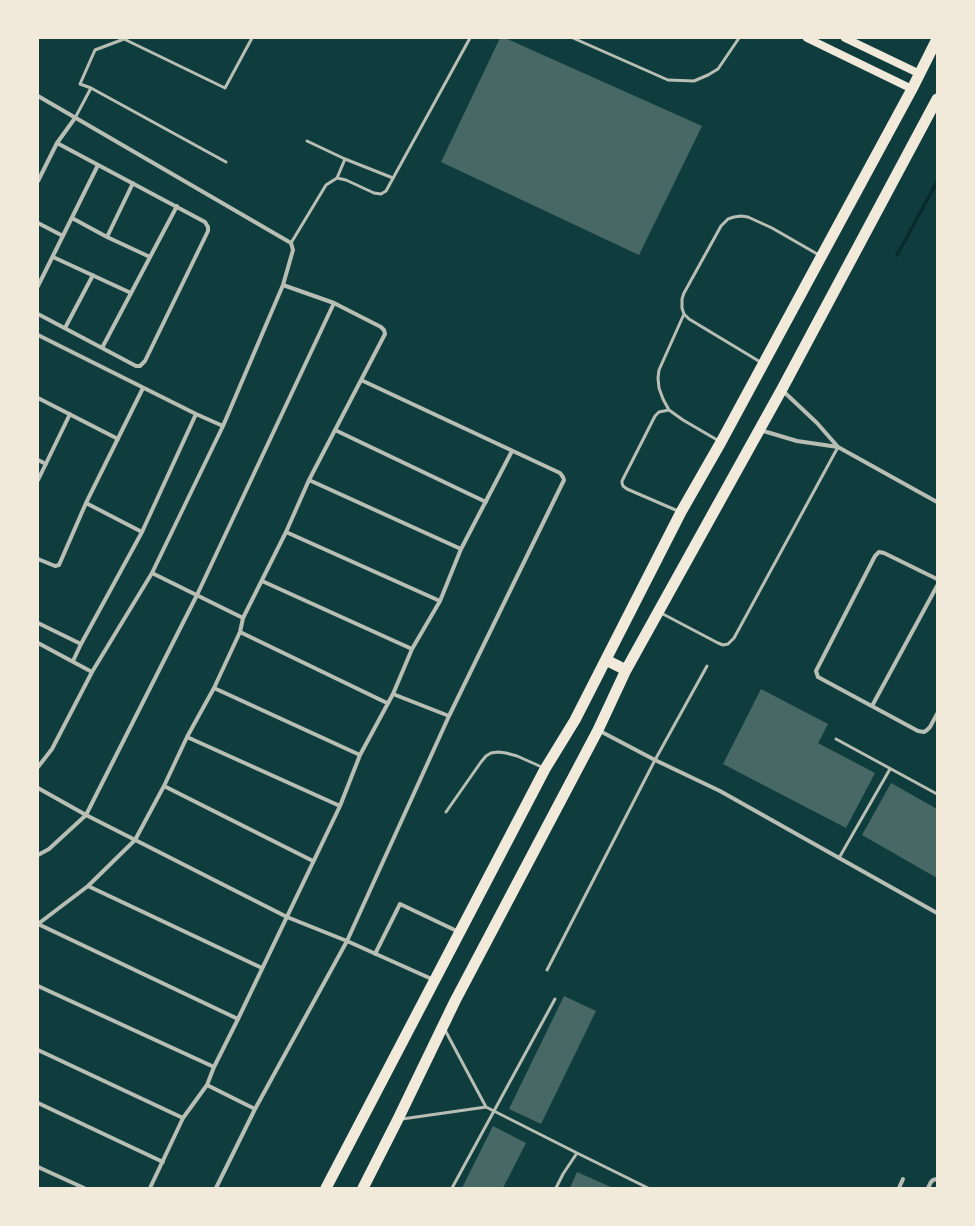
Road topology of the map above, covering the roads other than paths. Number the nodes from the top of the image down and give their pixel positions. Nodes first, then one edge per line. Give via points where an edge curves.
1 (124, 38) edge
2 (252, 38) edge
3 (470, 38) edge
4 (573, 38) edge
5 (739, 38) edge
6 (807, 38) edge
7 (845, 38) edge
8 (937, 39) edge
9 (920, 74) junction
10 (90, 88) junction
11 (912, 89) junction
12 (38, 96) edge
13 (937, 99) edge
14 (75, 118) junction
15 (307, 141) dead end
16 (57, 143) junction
17 (345, 159) junction
18 (226, 162) dead end
19 (98, 165) junction
20 (337, 178) junction
21 (393, 178) junction
22 (38, 181) edge
23 (133, 183) junction
24 (177, 206) junction
25 (72, 218) junction
26 (38, 223) edge
27 (63, 236) junction
28 (107, 237) junction
29 (291, 243) junction
30 (52, 256) junction
31 (150, 257) junction
32 (821, 257) junction
33 (93, 275) junction
34 (283, 285) junction
35 (38, 286) edge
36 (131, 293) junction
37 (334, 303) junction
38 (38, 314) edge
39 (684, 314) junction
40 (65, 328) junction
41 (38, 335) edge
42 (102, 348) junction
43 (763, 364) junction
44 (361, 380) junction
45 (143, 388) junction
46 (782, 389) junction
47 (38, 398) edge
48 (669, 410) junction
49 (70, 414) junction
50 (196, 414) junction
51 (223, 426) junction
52 (335, 430) junction
53 (758, 430) junction
54 (118, 439) junction
55 (721, 442) junction
56 (838, 448) junction
57 (512, 451) junction
58 (38, 460) edge
59 (46, 464) junction
60 (38, 480) edge
61 (309, 480) junction
62 (486, 502) junction
63 (937, 502) edge
64 (86, 503) junction
65 (681, 512) junction
66 (142, 532) junction
67 (286, 532) junction
68 (461, 549) junction
69 (38, 559) edge
70 (152, 573) junction
71 (937, 579) edge
72 (262, 581) junction
73 (937, 586) edge
74 (197, 595) junction
75 (440, 601) junction
76 (658, 611) junction
77 (243, 618) junction
78 (38, 623) edge
79 (240, 632) junction
80 (38, 643) edge
81 (81, 644) junction
82 (412, 649) junction
83 (606, 660) junction
84 (73, 661) junction
85 (707, 666) dead end
86 (626, 670) junction
87 (92, 672) junction
88 (214, 688) junction
89 (393, 694) junction
90 (387, 703) junction
91 (872, 706) junction
92 (937, 714) edge
93 (450, 716) junction
94 (598, 730) junction
95 (187, 737) junction
96 (836, 739) dead end
97 (360, 755) junction
98 (655, 760) junction
99 (38, 767) edge
100 (545, 769) junction
101 (890, 769) junction
102 (164, 786) junction
103 (38, 788) edge
104 (937, 794) edge
105 (340, 806) junction
106 (446, 812) dead end
107 (86, 815) junction
108 (135, 840) junction
109 (38, 855) edge
110 (839, 858) junction
111 (313, 861) junction
112 (88, 886) junction
113 (937, 913) edge
114 (287, 917) junction
115 (38, 924) edge
116 (460, 932) junction
117 (347, 941) junction
118 (375, 954) junction
119 (262, 968) junction
120 (547, 970) dead end
121 (434, 980) junction
122 (38, 986) edge
123 (554, 999) dead end
124 (238, 1019) junction
125 (443, 1027) junction
126 (38, 1050) edge
127 (214, 1067) junction
128 (207, 1084) junction
129 (38, 1103) edge
130 (486, 1107) junction
131 (255, 1109) junction
132 (495, 1111) junction
133 (183, 1118) junction
134 (398, 1119) junction
135 (577, 1153) junction
136 (163, 1162) junction
137 (38, 1167) edge
138 (904, 1179) dead end
139 (937, 1179) edge
140 (84, 1188) edge
141 (150, 1188) edge
142 (216, 1188) edge
143 (326, 1188) edge
144 (363, 1188) edge
145 (452, 1188) edge
146 (556, 1188) edge
147 (648, 1188) edge
148 (899, 1188) edge
149 (928, 1188) edge

1 - 2 lane via 225,88
1 - 10 lane via 95,50 80,84
3 - 21 lane
4 - 5 lane via 668,80 694,81 718,69
6 - 11 main road
7 - 9 main road
8 - 9 highway
9 - 11 highway
10 - 14 lane
10 - 18 lane
11 - 32 highway
12 - 14 street
13 - 46 highway
14 - 16 street
14 - 29 street
15 - 17 lane
16 - 19 street
16 - 22 street
17 - 20 lane
17 - 21 lane
19 - 23 street
19 - 25 street
20 - 21 lane via 381,194 386,192
20 - 29 lane via 326,185
23 - 24 street
23 - 28 street
24 - 31 street
24 - 42 street via 205,222 208,231 145,361 136,366
25 - 27 street
25 - 28 street
26 - 27 street
27 - 30 street
28 - 31 street
29 - 34 street via 293,253
30 - 33 street
30 - 35 street
31 - 36 street
32 - 39 lane via 748,217 728,219 721,226 684,293
32 - 43 highway
33 - 36 street
33 - 40 street
34 - 37 street
34 - 51 street
36 - 42 street
37 - 44 street via 384,330 385,334
37 - 74 street
38 - 40 street
39 - 43 lane
39 - 48 lane via 659,370 659,388
40 - 42 street
41 - 45 street
43 - 55 highway
44 - 52 street
44 - 57 street
45 - 50 street
45 - 54 street
46 - 53 highway
46 - 56 street
47 - 49 street
48 - 55 lane
48 - 65 lane via 659,412 655,416 622,483 627,489
49 - 54 street
49 - 59 street
50 - 51 street
50 - 66 street
51 - 70 street
52 - 61 street
52 - 62 street
53 - 56 street via 797,441
53 - 76 highway
54 - 64 street
55 - 65 highway
56 - 63 street
56 - 76 lane via 734,638 728,644 718,643
57 - 62 street
57 - 93 street via 560,473 564,480
58 - 59 street
59 - 60 street
61 - 67 street
61 - 68 street
62 - 68 street
64 - 66 street
64 - 69 street via 59,565 55,566
65 - 83 highway
66 - 81 street
67 - 72 street
67 - 75 street
68 - 75 street
70 - 74 street
70 - 87 street
71 - 91 street via 879,552 816,671 818,677
72 - 77 street
72 - 82 street
73 - 91 street
74 - 77 street
74 - 107 street
75 - 82 street
76 - 86 highway
77 - 79 street
78 - 81 street
79 - 88 street
79 - 90 street
80 - 84 street
81 - 84 street
82 - 89 street
83 - 86 highway
83 - 100 highway via 575,720
84 - 87 street
85 - 98 lane
86 - 94 highway
87 - 99 street via 52,749
88 - 95 street
88 - 97 street
89 - 90 street
89 - 93 street
90 - 97 street
91 - 92 street via 921,732 930,727
93 - 117 street
94 - 98 street
94 - 125 highway
95 - 102 street
95 - 105 street
96 - 101 lane
97 - 105 street
98 - 110 street via 720,790
98 - 120 lane
100 - 106 lane via 517,756 492,753 480,762
100 - 116 highway
101 - 104 lane
101 - 110 lane
102 - 108 street
102 - 111 street
103 - 107 street
105 - 111 street
107 - 108 street
107 - 109 street via 49,849
108 - 112 street
108 - 114 street
110 - 113 street
111 - 114 street
112 - 115 street
112 - 119 street
114 - 117 street
114 - 119 street
115 - 124 street
116 - 118 street via 400,904
116 - 121 highway
117 - 118 street
117 - 131 street
118 - 121 street
119 - 124 street
121 - 143 highway
122 - 127 street
123 - 132 lane
124 - 127 street
125 - 130 lane
125 - 134 highway
126 - 133 street
127 - 128 street
128 - 131 street
128 - 133 street
129 - 136 street
130 - 132 lane
130 - 134 lane
131 - 142 street
132 - 135 lane
132 - 145 lane
133 - 136 street
134 - 144 highway
135 - 146 lane
135 - 147 lane
136 - 141 street
137 - 140 street
138 - 148 street
139 - 149 street via 933,1180

